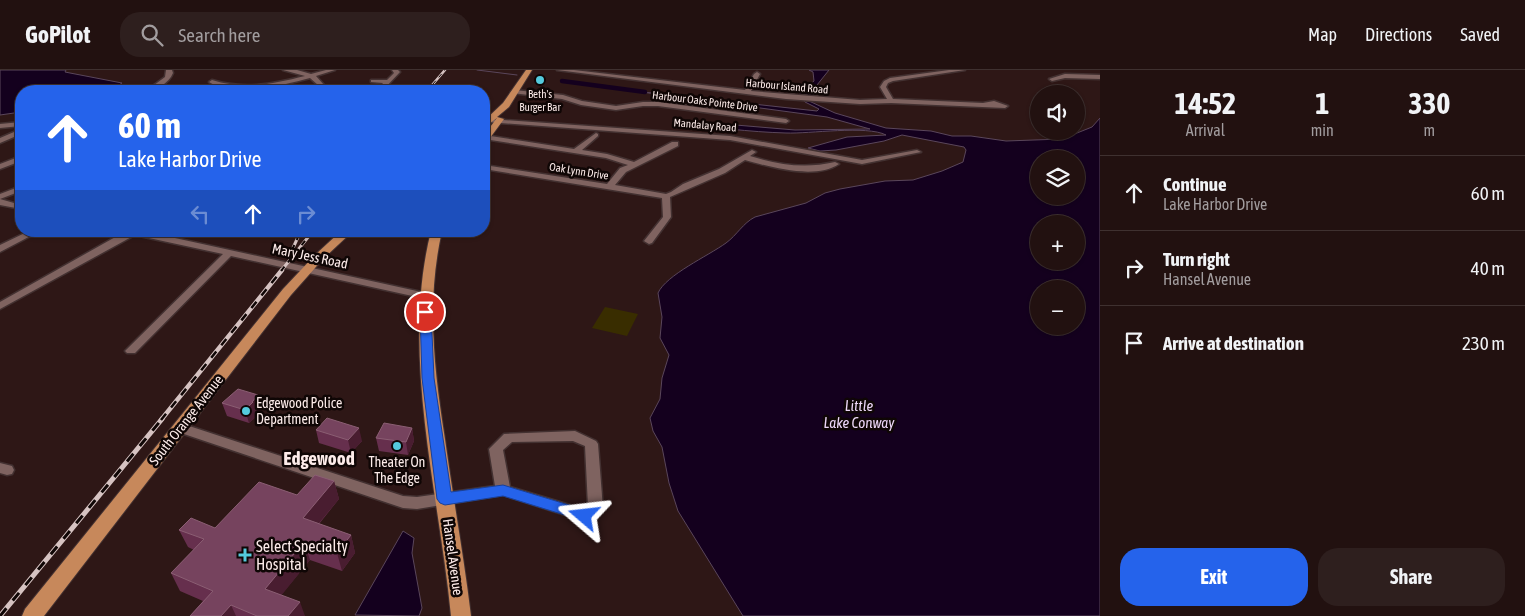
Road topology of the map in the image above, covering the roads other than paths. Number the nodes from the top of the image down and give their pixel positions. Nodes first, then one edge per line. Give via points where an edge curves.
1 (169, 70) edge
2 (286, 70) edge
3 (332, 70) edge
4 (395, 70) edge
5 (529, 70) edge
6 (560, 70) edge
7 (962, 70) edge
8 (600, 72) edge
9 (757, 74) dead end
10 (310, 75) junction
11 (1100, 77) edge
12 (1052, 79) dead end
13 (373, 81) dead end
14 (212, 82) dead end
15 (388, 82) junction
16 (158, 85) edge
17 (225, 85) edge
18 (265, 85) edge
19 (319, 85) edge
20 (385, 85) edge
21 (514, 92) junction
22 (747, 93) junction
23 (891, 100) junction
24 (506, 105) junction
25 (984, 105) dead end
26 (490, 119) edge
27 (499, 121) junction
28 (786, 121) dead end
29 (490, 122) edge
30 (15, 125) edge
31 (0, 126) edge
32 (490, 131) edge
33 (15, 134) edge
34 (596, 135) dead end
35 (490, 139) edge
36 (0, 141) edge
37 (675, 144) dead end
38 (576, 151) junction
39 (752, 152) dead end
40 (917, 152) dead end
41 (744, 157) junction
42 (15, 161) edge
43 (634, 164) junction
44 (835, 164) dead end
45 (0, 167) edge
46 (490, 168) edge
47 (609, 188) junction
48 (15, 191) edge
49 (668, 196) junction
50 (0, 197) edge
51 (0, 202) edge
52 (15, 206) edge
53 (24, 237) edge
54 (122, 237) edge
55 (154, 237) edge
56 (342, 237) edge
57 (436, 237) edge
58 (649, 241) dead end
59 (0, 249) edge
60 (229, 253) junction
61 (307, 269) junction
62 (426, 296) junction
63 (0, 306) edge
64 (131, 351) dead end
65 (180, 428) junction
66 (503, 490) junction
67 (445, 499) junction
68 (32, 616) edge
69 (461, 616) edge

1 - 16 street via 168,78
2 - 10 street
3 - 10 street
4 - 15 street via 396,74
5 - 21 main road
6 - 8 street, Harbour Island Road
7 - 23 street via 892,79 883,87
8 - 22 street, Harbour Island Road
9 - 22 street
10 - 18 street
10 - 19 street
11 - 12 street
13 - 15 street
14 - 17 street
15 - 20 street
21 - 24 main road
21 - 28 street, Harbour Oaks Pointe Drive via 621,108 652,104
22 - 23 street, Harbour Island Road via 860,102
23 - 25 street, Harbour Island Road
24 - 26 main road
24 - 27 main road
27 - 29 street, Mandalay Road
27 - 32 main road
27 - 40 street, Mandalay Road via 730,138 862,162
30 - 31 street
33 - 36 street
34 - 38 street
35 - 38 street
37 - 43 street
38 - 43 street
39 - 41 street
41 - 44 street via 798,170
41 - 49 street
42 - 45 street
43 - 47 street via 623,170
46 - 47 street, Oak Lynn Drive
47 - 49 street, Oak Lynn Drive
48 - 50 street
49 - 58 street via 667,217
51 - 52 street
53 - 59 street
54 - 63 street
55 - 60 street, Mary Jess Road
56 - 61 main road, South Orange Avenue
57 - 62 main road, Hansel Avenue
60 - 61 street, Mary Jess Road
60 - 64 street
61 - 62 street, Mary Jess Road
61 - 65 main road, South Orange Avenue
62 - 67 main road, Hansel Avenue via 426,359
65 - 67 street via 403,502
65 - 68 main road, South Orange Avenue
66 - 66 street via 584,516 596,509 591,444 575,436 509,437 496,449
66 - 67 street
67 - 69 main road, Hansel Avenue

